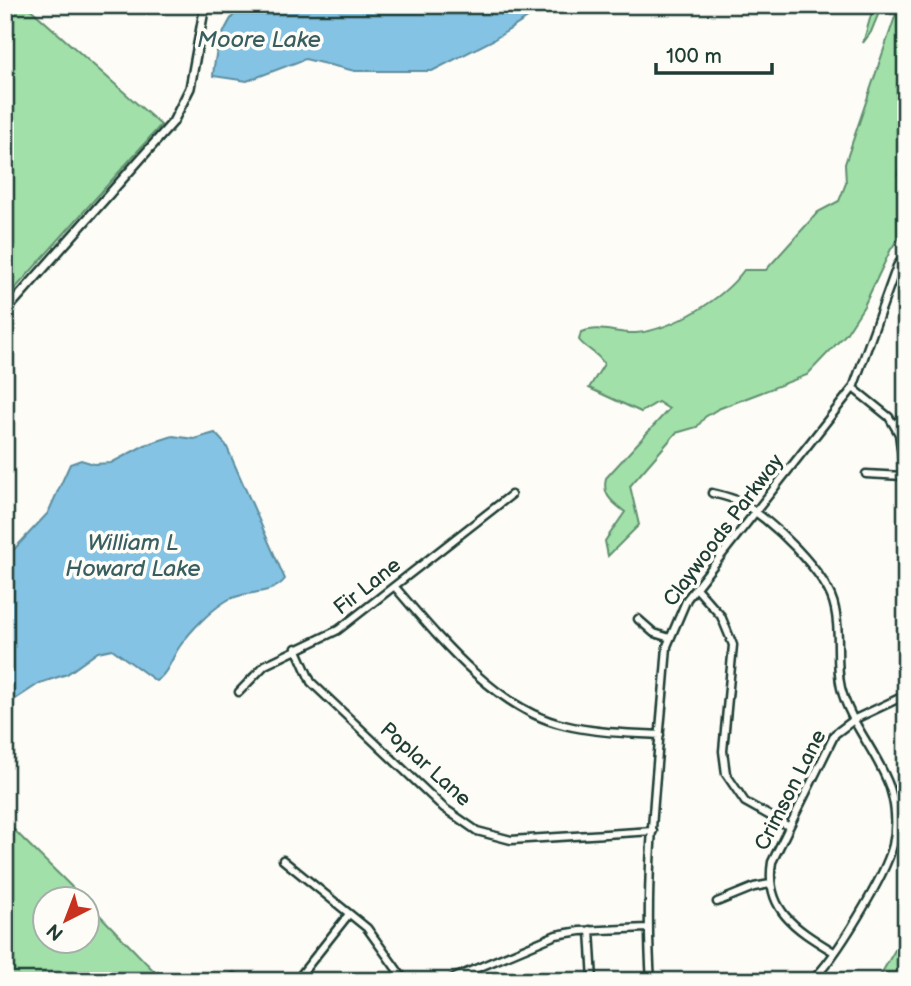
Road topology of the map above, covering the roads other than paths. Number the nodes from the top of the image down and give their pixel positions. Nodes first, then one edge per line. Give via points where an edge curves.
1 (205, 5) edge
2 (906, 254) edge
3 (5, 312) edge
4 (853, 388) junction
5 (906, 414) edge
6 (894, 425) junction
7 (866, 474) dead end
8 (903, 475) junction
9 (906, 485) edge
10 (712, 493) dead end
11 (511, 495) dead end
12 (754, 513) junction
13 (395, 587) junction
14 (696, 588) junction
15 (638, 619) dead end
16 (670, 638) junction
17 (296, 648) junction
18 (240, 692) dead end
19 (906, 695) edge
20 (855, 719) junction
21 (660, 735) junction
22 (788, 826) junction
23 (653, 831) junction
24 (282, 860) dead end
25 (770, 884) junction
26 (717, 902) dead end
27 (349, 914) junction
28 (647, 928) junction
29 (590, 930) junction
30 (834, 952) junction
31 (234, 977) dead end
32 (242, 981) edge
33 (296, 981) edge
34 (405, 981) edge
35 (447, 981) edge
36 (593, 981) edge
37 (651, 981) edge
38 (811, 981) edge

1 - 3 street via 190,88 173,122
2 - 4 street, Claywoods Parkway via 897,266
4 - 6 street
4 - 12 street, Claywoods Parkway
5 - 6 street
6 - 8 street via 901,442
7 - 8 street
8 - 9 street
10 - 12 street via 738,501
11 - 13 street, Fir Lane
12 - 14 street, Claywoods Parkway
12 - 20 street via 813,565 827,585 837,617 841,689
13 - 17 street, Fir Lane via 338,630
13 - 21 street via 436,635 496,691 524,710 562,725
14 - 16 street, Claywoods Parkway
14 - 22 street via 722,616 733,645 723,751 726,775 745,802
15 - 16 street via 653,633
16 - 21 street, Claywoods Parkway
17 - 18 street, Fir Lane via 265,665
17 - 23 street, Poplar Lane via 312,682 444,808 477,831 511,840
19 - 20 street, Crimson Lane
20 - 22 street, Crimson Lane via 829,743
20 - 30 street via 890,790 895,830 884,870
21 - 23 street, Claywoods Parkway
22 - 25 street, Crimson Lane via 772,862
23 - 28 street, Claywoods Parkway
24 - 27 street
25 - 26 street
25 - 30 street, Crimson Lane via 777,906 789,922
27 - 33 street
27 - 34 street via 376,939
28 - 29 street
28 - 37 street, Claywoods Parkway
29 - 35 street via 556,935
29 - 36 street
30 - 38 street
31 - 32 street

